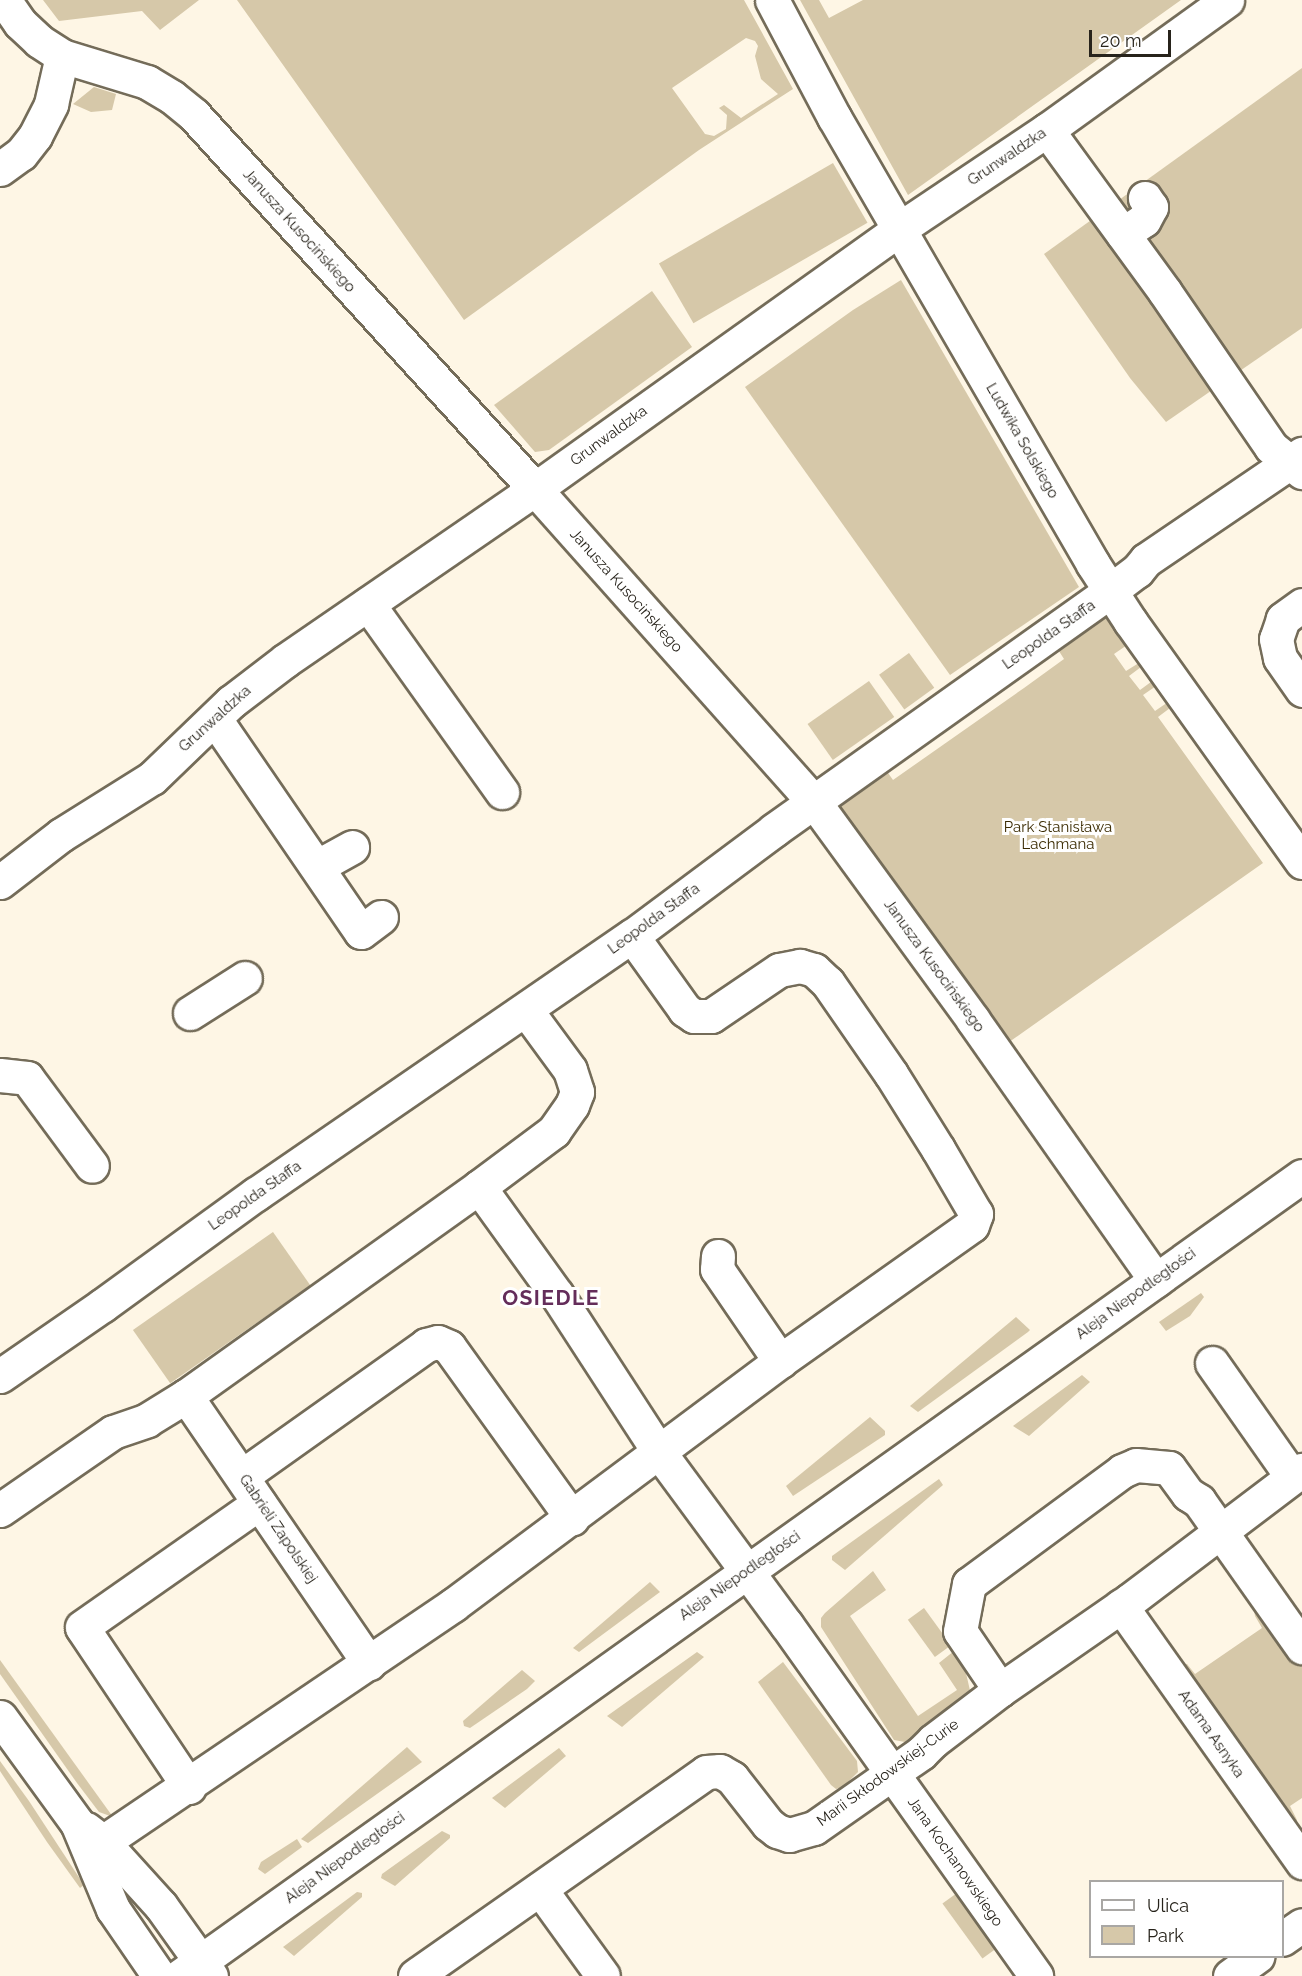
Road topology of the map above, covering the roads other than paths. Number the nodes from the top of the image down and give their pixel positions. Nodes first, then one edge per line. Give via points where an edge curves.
1 (4, 0) edge
2 (772, 0) edge
3 (1227, 0) edge
4 (62, 56) junction
5 (1047, 130) junction
6 (0, 170) edge
7 (1145, 198) dead end
8 (899, 229) junction
9 (1123, 234) junction
10 (1298, 463) edge
11 (535, 489) junction
12 (1110, 591) junction
13 (368, 604) junction
14 (1302, 604) edge
15 (1302, 690) edge
16 (215, 719) junction
17 (502, 792) dead end
18 (815, 803) junction
19 (352, 848) dead end
20 (1302, 862) edge
21 (318, 866) junction
22 (0, 882) edge
23 (381, 917) dead end
24 (632, 936) junction
25 (245, 978) dead end
26 (526, 1010) junction
27 (190, 1013) dead end
28 (0, 1075) edge
29 (92, 1166) dead end
30 (1302, 1176) edge
31 (479, 1187) junction
32 (718, 1256) dead end
33 (1156, 1280) junction
34 (780, 1361) junction
35 (1212, 1363) dead end
36 (0, 1376) edge
37 (186, 1396) junction
38 (659, 1452) junction
39 (1297, 1474) edge
40 (250, 1489) junction
41 (0, 1510) edge
42 (572, 1518) junction
43 (1221, 1532) junction
44 (748, 1572) junction
45 (1121, 1606) junction
46 (1302, 1647) edge
47 (369, 1663) junction
48 (1000, 1690) junction
49 (0, 1717) edge
50 (892, 1771) junction
51 (189, 1787) junction
52 (77, 1823) junction
53 (103, 1842) junction
54 (1302, 1862) edge
55 (540, 1889) junction
56 (1302, 1925) edge
57 (1284, 1938) edge
58 (1255, 1958) edge
59 (197, 1971) edge
60 (159, 1976) edge
61 (415, 1976) edge
62 (603, 1976) edge
63 (1036, 1976) edge
64 (1230, 1976) edge

1 - 4 street, Janusza Kusocińskiego via 20,23
2 - 8 street, Ludwika Solskiego
3 - 5 street, Grunwaldzka
4 - 6 street via 51,104 40,127 21,154
4 - 11 street, Janusza Kusocińskiego via 147,82 194,116
5 - 8 street, Grunwaldzka
5 - 9 street
7 - 9 street via 1151,207 1144,220
8 - 11 street, Grunwaldzka
8 - 12 street, Ludwika Solskiego
9 - 10 street via 1271,447
10 - 12 street, Leopolda Staffa via 1248,489 1155,554
11 - 13 street, Grunwaldzka
11 - 18 street, Janusza Kusocińskiego
12 - 18 street, Leopolda Staffa
12 - 20 street, Ludwika Solskiego
13 - 16 street, Grunwaldzka via 286,660
13 - 17 street
14 - 15 street via 1282,619 1276,639 1280,658
16 - 21 street
16 - 22 street, Grunwaldzka via 152,778 61,835
18 - 24 street, Leopolda Staffa
18 - 33 street, Janusza Kusocińskiego
19 - 21 street
21 - 23 street via 326,884 361,932
24 - 26 street, Leopolda Staffa
24 - 34 street via 685,1010 694,1016 711,1016 778,970 800,966 814,970 828,983 894,1079 976,1214 972,1225
25 - 27 street
26 - 31 street via 570,1070 577,1092 554,1131
26 - 36 street, Leopolda Staffa via 256,1194
28 - 29 street via 27,1078
30 - 33 street, Aleja Niepodległości
31 - 37 street
31 - 38 street, Jana Kochanowskiego via 557,1295
32 - 34 street via 717,1269
33 - 44 street, Aleja Niepodległości
34 - 38 street
35 - 39 street
37 - 40 street, Gabrieli Zapolskiej
37 - 41 street via 147,1420 112,1432
38 - 42 street
38 - 44 street, Jana Kochanowskiego
39 - 43 street, Marii Skłodowskiej-Curie
40 - 42 street via 426,1345 438,1342 449,1347
40 - 47 street, Gabrieli Zapolskiej
40 - 51 street via 82,1627
42 - 47 street
43 - 45 street, Marii Skłodowskiej-Curie
43 - 46 street
43 - 48 street via 1169,1468 1136,1465 1114,1477 969,1584 960,1631
44 - 50 street, Jana Kochanowskiego
44 - 59 street, Aleja Niepodległości
45 - 48 street, Marii Skłodowskiej-Curie
45 - 54 street, Adama Asnyka
47 - 51 street
48 - 50 street, Marii Skłodowskiej-Curie
49 - 52 street
50 - 55 street, Marii Skłodowskiej-Curie via 814,1828 789,1835 768,1824 732,1778 720,1771 706,1772
50 - 63 street, Jana Kochanowskiego
51 - 53 street
52 - 53 street
52 - 60 street via 113,1909
53 - 59 street via 160,1906
55 - 61 street, Marii Skłodowskiej-Curie
55 - 62 street
56 - 57 street
58 - 64 street

